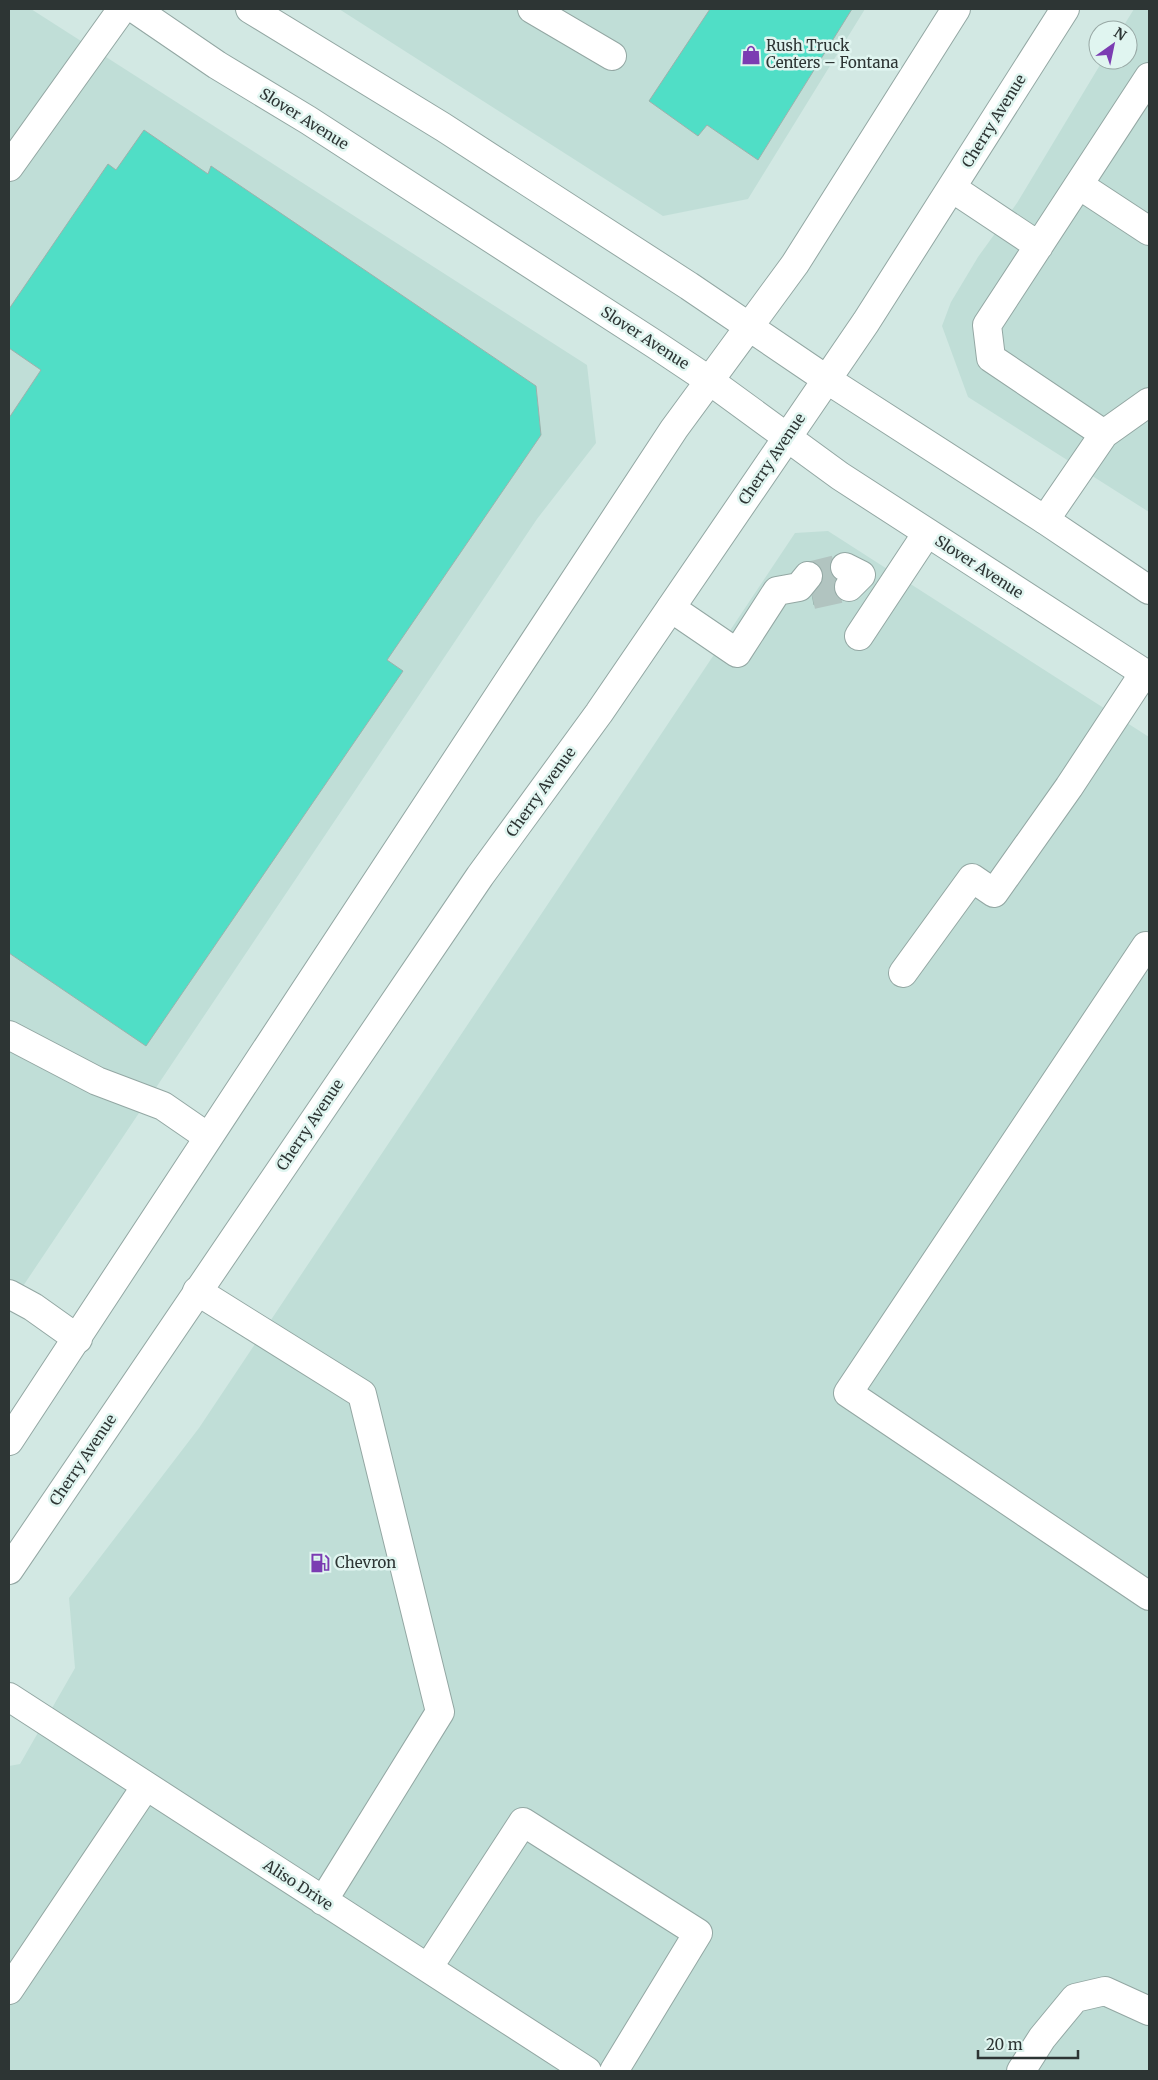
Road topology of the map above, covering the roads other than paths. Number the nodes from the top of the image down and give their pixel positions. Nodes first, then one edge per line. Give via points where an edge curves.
1 (122, 9) edge
2 (135, 9) edge
3 (250, 9) edge
4 (532, 9) edge
5 (956, 9) edge
6 (1065, 9) edge
7 (612, 56) dead end
8 (1149, 77) edge
9 (9, 168) edge
10 (1079, 185) junction
11 (952, 188) junction
12 (1149, 231) edge
13 (1040, 246) junction
14 (749, 327) junction
15 (826, 379) junction
16 (710, 381) junction
17 (1149, 402) edge
18 (1104, 434) junction
19 (787, 437) junction
20 (1045, 520) junction
21 (927, 533) junction
22 (852, 576) tunnel mouth
23 (1146, 582) edge
24 (806, 586) tunnel mouth
25 (887, 592) junction
26 (671, 608) junction
27 (859, 636) dead end
28 (1147, 675) edge
29 (1146, 946) dead end
30 (903, 973) dead end
31 (9, 1035) edge
32 (208, 1137) junction
33 (197, 1291) junction
34 (9, 1294) edge
35 (78, 1339) junction
36 (9, 1441) edge
37 (9, 1570) edge
38 (1149, 1596) edge
39 (9, 1697) edge
40 (146, 1786) junction
41 (323, 1901) junction
42 (428, 1968) junction
43 (9, 1990) edge
44 (1149, 2011) edge
45 (587, 2071) edge
46 (614, 2071) edge
47 (1021, 2071) edge

1 - 9 main road
2 - 16 main road, Slover Avenue
3 - 14 main road via 443,127
4 - 7 main road
5 - 14 main road via 795,264
6 - 11 main road, Cherry Avenue
8 - 10 main road
10 - 12 main road
10 - 13 main road
11 - 13 main road
11 - 15 main road, Cherry Avenue
13 - 18 main road via 987,326 991,358
14 - 15 main road
14 - 16 main road
15 - 19 main road, Cherry Avenue
15 - 20 main road
16 - 19 main road, Slover Avenue
16 - 32 main road via 669,438
17 - 18 main road
18 - 20 main road
19 - 21 main road, Slover Avenue
19 - 26 main road, Cherry Avenue
20 - 23 main road
21 - 25 main road
21 - 28 main road, Slover Avenue
22 - 25 main road
24 - 26 main road via 777,591 737,653
25 - 27 main road
26 - 33 main road, Cherry Avenue via 480,876
28 - 30 main road via 994,893 972,878
29 - 38 main road via 848,1392
31 - 32 main road via 97,1081 163,1106
32 - 35 main road
33 - 37 main road, Cherry Avenue
33 - 41 main road via 362,1394 440,1712
34 - 35 main road
35 - 36 main road
39 - 40 main road, Aliso Drive
40 - 41 main road, Aliso Drive
40 - 43 main road
41 - 42 main road, Aliso Drive
42 - 45 main road, Aliso Drive
42 - 46 main road via 523,1822 698,1933
44 - 47 main road via 1105,1991 1076,1998 1042,2038

